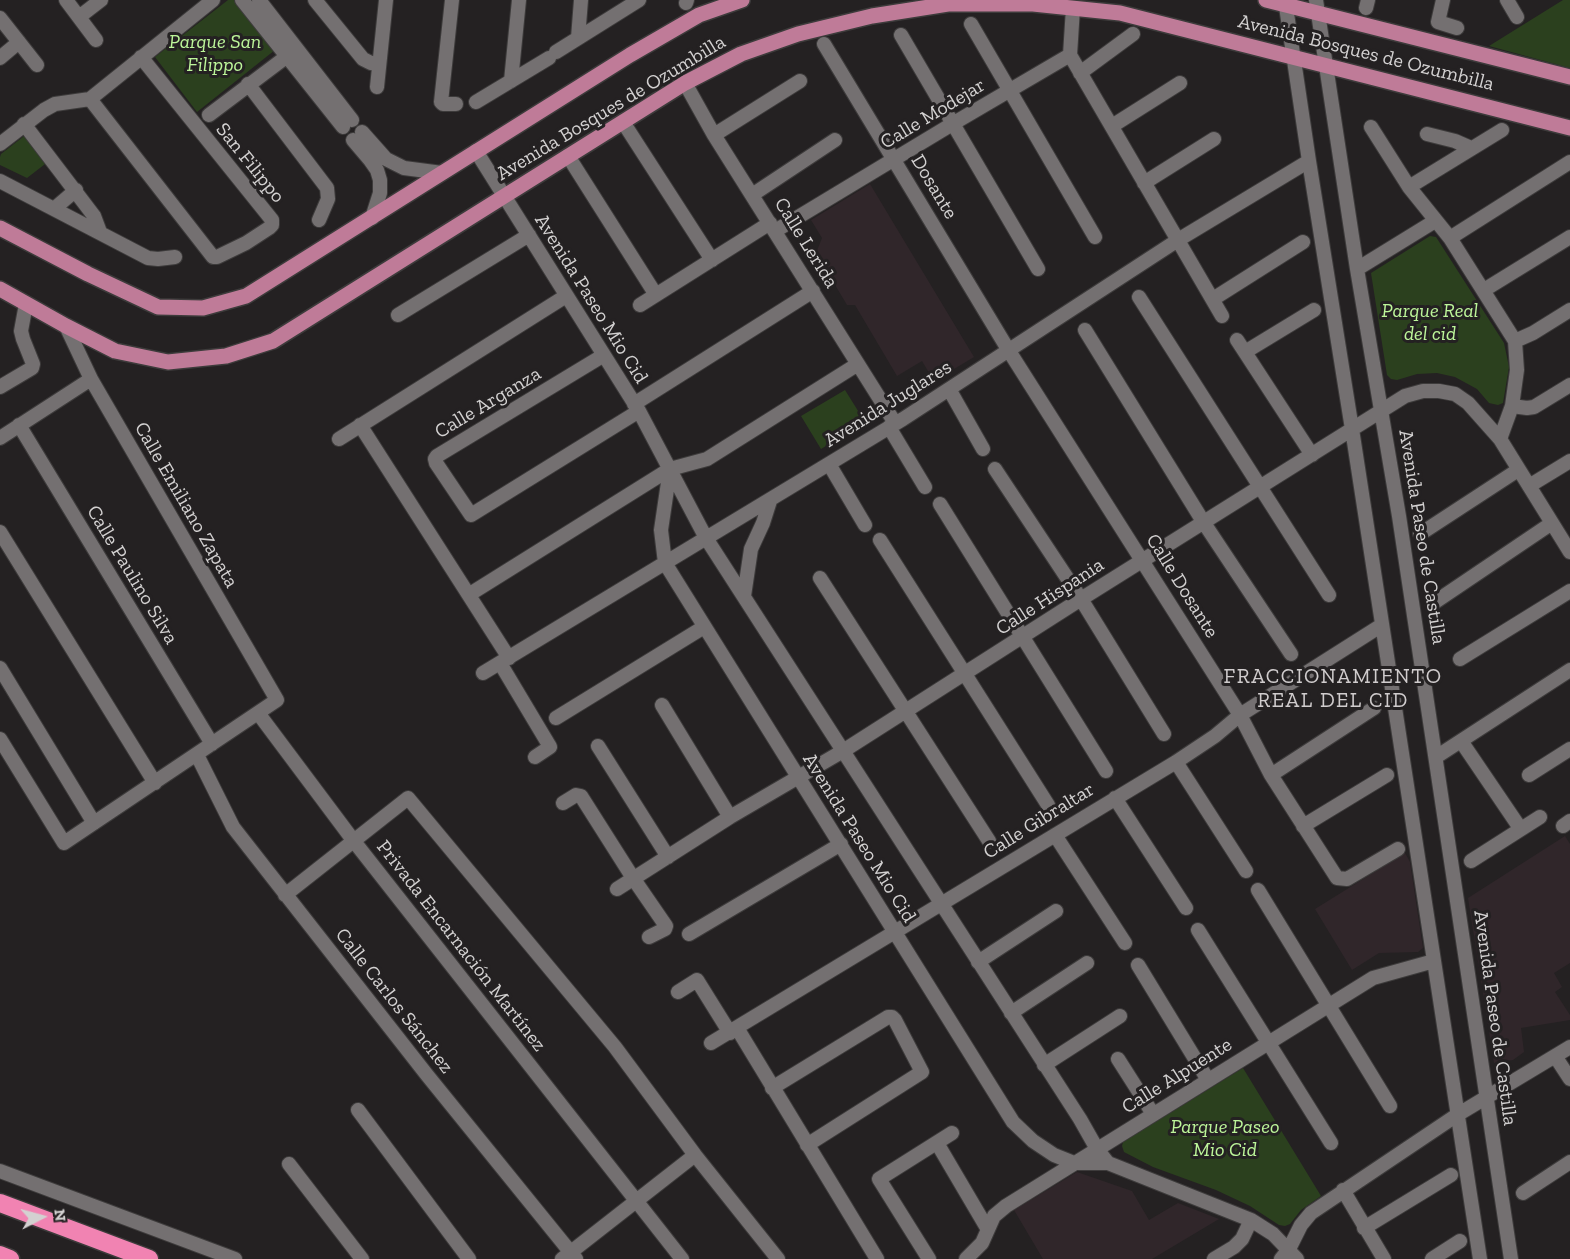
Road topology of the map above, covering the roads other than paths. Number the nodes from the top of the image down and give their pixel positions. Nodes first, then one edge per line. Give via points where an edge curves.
1 (66, 0) edge
2 (101, 0) edge
3 (213, 0) edge
4 (242, 0) edge
5 (259, 0) edge
6 (315, 0) edge
7 (386, 0) edge
8 (452, 0) edge
9 (519, 0) edge
10 (581, 0) edge
11 (639, 0) edge
12 (742, 0) edge
13 (1266, 0) edge
14 (1443, 0) edge
15 (1507, 0) edge
16 (1286, 3) edge
17 (1317, 6) edge
18 (1073, 8) junction
19 (79, 17) junction
20 (1517, 17) dead end
21 (0, 18) edge
22 (971, 24) dead end
23 (1457, 28) dead end
24 (901, 34) dead end
25 (1133, 34) dead end
26 (578, 38) junction
27 (96, 40) dead end
28 (19, 42) junction
29 (824, 44) dead end
30 (1070, 55) junction
31 (141, 57) junction
32 (286, 57) junction
33 (1293, 57) junction
34 (0, 58) edge
35 (37, 64) dead end
36 (379, 64) junction
37 (1326, 66) junction
38 (1080, 73) junction
39 (1570, 76) edge
40 (511, 81) junction
41 (800, 81) dead end
42 (685, 83) junction
43 (1180, 83) dead end
44 (248, 84) junction
45 (377, 87) dead end
46 (1010, 90) junction
47 (90, 99) junction
48 (476, 102) dead end
49 (456, 104) dead end
50 (336, 108) junction
51 (209, 115) dead end
52 (623, 122) junction
53 (348, 123) dead end
54 (954, 123) junction
55 (24, 124) junction
56 (1112, 126) junction
57 (1371, 127) dead end
58 (1570, 128) edge
59 (1502, 130) dead end
60 (1427, 134) dead end
61 (714, 135) junction
62 (1214, 139) dead end
63 (835, 140) dead end
64 (0, 144) edge
65 (1471, 148) junction
66 (476, 152) junction
67 (568, 156) junction
68 (895, 159) junction
69 (1309, 161) junction
70 (1570, 162) edge
71 (442, 173) junction
72 (0, 181) edge
73 (1144, 183) junction
74 (1409, 187) junction
75 (76, 190) junction
76 (752, 195) junction
77 (504, 196) junction
78 (55, 208) junction
79 (372, 218) junction
80 (319, 220) dead end
81 (1435, 222) junction
82 (773, 227) junction
83 (0, 228) edge
84 (100, 232) junction
85 (529, 235) junction
86 (1095, 237) dead end
87 (1570, 237) edge
88 (1450, 238) junction
89 (1178, 240) junction
90 (1303, 242) dead end
91 (175, 256) dead end
92 (712, 260) junction
93 (1038, 269) dead end
94 (1357, 269) junction
95 (0, 289) edge
96 (1484, 290) junction
97 (813, 291) junction
98 (656, 295) junction
99 (566, 296) junction
100 (1139, 297) dead end
101 (1213, 299) junction
102 (26, 304) junction
103 (640, 305) dead end
104 (1314, 310) dead end
105 (1570, 310) edge
106 (398, 315) dead end
107 (1222, 316) dead end
108 (66, 326) junction
109 (1085, 330) dead end
110 (1237, 340) dead end
111 (1515, 341) junction
112 (1009, 351) junction
113 (1245, 352) junction
114 (604, 355) junction
115 (858, 364) junction
116 (91, 379) junction
117 (1570, 385) edge
118 (0, 387) edge
119 (949, 389) junction
120 (1512, 406) junction
121 (636, 408) junction
122 (1382, 410) junction
123 (19, 425) junction
124 (360, 425) junction
125 (892, 425) junction
126 (1353, 429) junction
127 (0, 438) edge
128 (339, 439) dead end
129 (1500, 439) junction
130 (983, 449) dead end
131 (1312, 455) junction
132 (1570, 461) edge
133 (829, 464) junction
134 (670, 469) junction
135 (995, 469) dead end
136 (1518, 470) junction
137 (1529, 486) junction
138 (924, 487) dead end
139 (1260, 488) junction
140 (770, 501) junction
141 (939, 504) dead end
142 (1204, 523) junction
143 (1552, 523) junction
144 (865, 525) dead end
145 (0, 531) edge
146 (1420, 534) dead end
147 (706, 538) junction
148 (879, 540) dead end
149 (1568, 543) edge
150 (1143, 561) junction
151 (665, 563) junction
152 (820, 578) dead end
153 (1570, 591) edge
154 (470, 594) junction
155 (1329, 595) dead end
156 (744, 597) junction
157 (1081, 599) junction
158 (1432, 604) dead end
159 (1382, 625) junction
160 (704, 627) junction
161 (1022, 637) junction
162 (1291, 654) dead end
163 (1460, 659) dead end
164 (505, 660) junction
165 (0, 668) edge
166 (1570, 670) edge
167 (483, 674) dead end
168 (965, 674) junction
169 (662, 705) dead end
170 (1374, 708) dead end
171 (905, 711) junction
172 (258, 712) junction
173 (1240, 715) junction
174 (556, 718) dead end
175 (1164, 734) dead end
176 (0, 739) edge
177 (1461, 741) junction
178 (212, 744) junction
179 (598, 746) dead end
180 (1570, 749) edge
181 (843, 751) junction
182 (197, 755) junction
183 (535, 757) dead end
184 (1436, 757) junction
185 (1176, 762) junction
186 (1106, 771) dead end
187 (1271, 774) junction
188 (1387, 775) dead end
189 (1529, 775) dead end
190 (800, 778) junction
191 (155, 783) junction
192 (1115, 798) junction
193 (563, 803) dead end
194 (1048, 806) dead end
195 (730, 817) junction
196 (1540, 817) dead end
197 (94, 823) junction
198 (1304, 826) junction
199 (1520, 828) junction
200 (1055, 835) junction
201 (353, 840) junction
202 (989, 841) dead end
203 (841, 844) junction
204 (1398, 849) dead end
205 (668, 857) junction
206 (1471, 861) dead end
207 (1246, 871) dead end
208 (633, 878) junction
209 (616, 889) dead end
210 (1258, 890) dead end
211 (285, 895) junction
212 (941, 905) junction
213 (1186, 908) dead end
214 (1056, 912) dead end
215 (1198, 930) dead end
216 (895, 933) junction
217 (689, 934) dead end
218 (649, 937) dead end
219 (1125, 943) dead end
220 (1434, 961) junction
221 (978, 962) junction
222 (1087, 963) dead end
223 (1138, 965) dead end
224 (678, 992) dead end
225 (1329, 1004) junction
226 (1011, 1013) junction
227 (1120, 1016) dead end
228 (733, 1030) junction
229 (1268, 1042) junction
230 (711, 1043) dead end
231 (1570, 1047) edge
232 (1555, 1056) junction
233 (1118, 1059) dead end
234 (1044, 1065) junction
235 (1570, 1079) edge
236 (1208, 1080) junction
237 (772, 1088) junction
238 (1487, 1096) junction
239 (1390, 1106) dead end
240 (358, 1110) dead end
241 (1153, 1114) junction
242 (1457, 1115) junction
243 (952, 1133) dead end
244 (937, 1143) junction
245 (1331, 1143) dead end
246 (807, 1145) junction
247 (1097, 1149) junction
248 (695, 1155) junction
249 (1570, 1162) edge
250 (1074, 1163) junction
251 (1108, 1163) junction
252 (289, 1164) dead end
253 (0, 1171) edge
254 (1451, 1175) dead end
255 (1342, 1190) junction
256 (1523, 1193) dead end
257 (636, 1201) junction
258 (0, 1203) edge
259 (1251, 1220) junction
260 (987, 1228) junction
261 (1364, 1228) junction
262 (1460, 1241) dead end
263 (0, 1255) edge
264 (1289, 1256) edge
265 (570, 1257) edge
266 (10, 1259) edge
267 (149, 1259) edge
268 (235, 1259) edge
269 (362, 1259) edge
270 (469, 1259) edge
271 (682, 1259) edge
272 (778, 1259) edge
273 (877, 1259) edge
274 (929, 1259) edge
275 (966, 1259) edge
276 (1214, 1259) edge
277 (1384, 1259) edge
278 (1432, 1259) edge
279 (1480, 1259) edge
280 (1511, 1259) edge

1 - 19 street
2 - 19 street
3 - 31 street
4 - 32 street
5 - 50 street
6 - 36 street via 363,59
7 - 36 street
8 - 49 street via 441,102
9 - 40 street
10 - 26 street
11 - 26 street
12 - 66 main road, Avenida Bosques de Ozumbilla via 699,15
13 - 16 main road, Avenida Bosques de Ozumbilla
14 - 23 street via 1438,22
15 - 20 street
16 - 17 main road, Avenida Bosques de Ozumbilla
16 - 33 street
17 - 37 street, Avenida Paseo de Castilla
17 - 39 main road, Avenida Bosques de Ozumbilla
18 - 30 street
18 - 33 main road, Avenida Bosques de Ozumbilla via 1120,13
18 - 42 main road, Avenida Bosques de Ozumbilla via 948,4 872,16 798,34 741,54
19 - 27 street
21 - 28 street
22 - 46 street
24 - 54 street
25 - 38 street
26 - 40 street
28 - 34 street
28 - 35 street
29 - 68 street, Dosante
30 - 38 street
30 - 46 street, Calle Modejar
31 - 47 street
31 - 47 street, San Filippo via 272,220 269,228 213,257
32 - 44 street
32 - 50 street
33 - 37 main road, Avenida Bosques de Ozumbilla
33 - 69 street
36 - 45 street
37 - 58 main road, Avenida Bosques de Ozumbilla
37 - 94 street, Avenida Paseo de Castilla
38 - 56 street
40 - 48 street
41 - 61 street
42 - 52 main road, Avenida Bosques de Ozumbilla
42 - 61 street, Calle Lerida
43 - 56 street
44 - 51 street
44 - 80 street via 327,188 328,200
46 - 54 street, Calle Modejar
46 - 86 street
47 - 55 street via 55,104
50 - 53 street
52 - 67 main road, Avenida Bosques de Ozumbilla
52 - 92 street
54 - 68 street, Calle Modejar
54 - 93 street
55 - 64 street
55 - 75 street
56 - 73 street
57 - 74 street
59 - 65 street
60 - 65 street
61 - 76 street, Calle Lerida
62 - 73 street
63 - 76 street
65 - 74 street
66 - 71 main road, Avenida Bosques de Ozumbilla
66 - 77 street, Avenida Paseo Mio Cid
67 - 77 main road, Avenida Bosques de Ozumbilla
67 - 98 street
68 - 82 street, Calle Modejar
68 - 112 street, Dosante
69 - 89 street, Avenida Juglares
69 - 126 street
70 - 88 street
71 - 79 main road, Avenida Bosques de Ozumbilla
71 - 79 street via 404,168 362,141 380,180
72 - 78 street
73 - 89 street
74 - 81 street
75 - 78 street
75 - 84 street
76 - 82 street, Calle Lerida
77 - 85 street, Avenida Paseo Mio Cid
77 - 108 main road, Avenida Bosques de Ozumbilla via 273,341 226,356 168,362 116,351
78 - 84 street
79 - 83 main road, Avenida Bosques de Ozumbilla via 246,296 203,308 158,307
81 - 88 street
81 - 94 street
82 - 92 street, Calle Modejar
82 - 97 street, Calle Lerida
84 - 91 street via 148,258
85 - 99 street, Avenida Paseo Mio Cid
85 - 106 street
87 - 96 street
88 - 96 street
89 - 101 street
89 - 112 street, Avenida Juglares
90 - 101 street
92 - 98 street, Calle Modejar
94 - 122 street, Avenida Paseo de Castilla
95 - 102 main road, Avenida Bosques de Ozumbilla
96 - 111 street
97 - 115 street, Calle Lerida
97 - 121 street, Calle Arganza
98 - 103 street, Calle Modejar
99 - 114 street, Avenida Paseo Mio Cid
99 - 124 street
100 - 139 street
101 - 107 street
102 - 108 main road, Avenida Bosques de Ozumbilla
102 - 118 street via 21,331 32,368
104 - 113 street
105 - 111 street
108 - 116 street, Calle Emiliano Zapata
109 - 142 street
110 - 113 street
111 - 120 street via 1517,370
112 - 119 street, Avenida Juglares
112 - 150 street, Calle Dosante
113 - 131 street
114 - 121 street, Avenida Paseo Mio Cid
114 - 121 street, Calle Arganza via 437,456 436,464 471,515
115 - 125 street, Calle Lerida
115 - 134 street via 707,459
116 - 123 street
116 - 172 street, Calle Emiliano Zapata via 277,700
117 - 120 street via 1534,406
119 - 125 street, Avenida Juglares
119 - 130 street
120 - 129 street
121 - 134 street, Avenida Paseo Mio Cid
122 - 126 street, Calle Hispania
122 - 129 street, Calle Hispania via 1405,396 1423,391 1455,394
122 - 184 street, Avenida Paseo de Castilla
123 - 127 street
123 - 178 street, Calle Paulino Silva
124 - 128 street
124 - 154 street
125 - 133 street, Avenida Juglares
125 - 138 street, Calle Lerida
126 - 131 street, Calle Hispania
126 - 159 street
129 - 136 street, Calle Hispania
131 - 139 street, Calle Hispania
132 - 137 street
133 - 140 street, Avenida Juglares
133 - 144 street
134 - 147 street, Avenida Paseo Mio Cid
134 - 151 street, Avenida Paseo Mio Cid via 661,530
134 - 154 street
135 - 157 street
136 - 137 street, Calle Hispania
136 - 146 street
137 - 143 street, Calle Hispania
139 - 142 street, Calle Hispania
139 - 155 street
140 - 147 street, Avenida Juglares
140 - 156 street via 751,549
141 - 161 street
142 - 150 street, Calle Hispania
142 - 162 street
143 - 149 street, Calle Hispania
143 - 158 street
145 - 191 street
147 - 151 street, Avenida Juglares
147 - 156 street, Avenida Paseo Mio Cid
148 - 168 street
150 - 157 street, Calle Hispania
150 - 173 street, Calle Dosante
151 - 160 street, Avenida Paseo Mio Cid
151 - 164 street, Avenida Juglares
152 - 171 street
153 - 163 street
154 - 164 street
156 - 181 street, Avenida Paseo Mio Cid
157 - 161 street, Calle Hispania
157 - 175 street
159 - 173 street, Calle Gibraltar
159 - 220 street
160 - 174 street
160 - 190 street, Avenida Paseo Mio Cid
161 - 168 street, Calle Hispania
161 - 186 street
164 - 167 street, Avenida Juglares
164 - 183 street via 550,747
165 - 197 street
166 - 177 street
168 - 171 street, Calle Hispania
168 - 194 street
169 - 195 street
170 - 187 street
171 - 181 street, Calle Hispania
171 - 202 street
172 - 178 street
172 - 201 street, Privada Encarnación Martínez
173 - 185 street, Calle Gibraltar
173 - 187 street, Calle Dosante
176 - 197 street via 64,843
177 - 184 street
177 - 199 street
178 - 182 street
179 - 205 street
180 - 189 street
181 - 190 street, Calle Hispania
181 - 212 street, Avenida Paseo Mio Cid
182 - 191 street
182 - 211 street, Calle Carlos Sánchez via 233,827
184 - 238 street, Avenida Paseo de Castilla
185 - 192 street, Calle Gibraltar
185 - 207 street
187 - 198 street, Calle Dosante
188 - 198 street
190 - 195 street, Calle Hispania
190 - 203 street, Avenida Paseo Mio Cid
191 - 197 street
192 - 200 street, Calle Gibraltar
192 - 213 street
193 - 208 street via 581,796
195 - 205 street, Calle Hispania
196 - 199 street
198 - 204 street, Calle Dosante via 1342,880
199 - 206 street
200 - 212 street, Calle Gibraltar
200 - 219 street
201 - 211 street
201 - 248 street via 408,798 615,1047
201 - 257 street, Privada Encarnación Martínez
203 - 216 street, Avenida Paseo Mio Cid
203 - 217 street
205 - 208 street, Calle Hispania
208 - 209 street, Calle Hispania
208 - 218 street via 666,927
210 - 225 street
211 - 265 street, Calle Carlos Sánchez
212 - 216 street, Calle Gibraltar
212 - 221 street, Avenida Paseo Mio Cid
214 - 221 street
215 - 229 street
216 - 228 street, Calle Gibraltar
216 - 250 street, Avenida Paseo Mio Cid via 1013,1122 1033,1141
220 - 225 street, Calle Alpuente via 1373,978
220 - 242 street
221 - 226 street, Avenida Paseo Mio Cid
222 - 226 street
223 - 236 street
224 - 228 street via 697,980
225 - 229 street, Calle Alpuente
225 - 239 street
226 - 234 street, Avenida Paseo Mio Cid
227 - 234 street
228 - 230 street, Calle Gibraltar
228 - 237 street
229 - 236 street, Calle Alpuente
229 - 245 street
231 - 232 street
232 - 235 street
232 - 238 street
233 - 241 street
234 - 247 street, Avenida Paseo Mio Cid
236 - 241 street, Calle Alpuente
237 - 246 street
237 - 246 street via 888,1017 895,1020 922,1072
238 - 242 street
238 - 280 street, Avenida Paseo de Castilla
240 - 270 street
241 - 247 street, Calle Alpuente
242 - 255 street
242 - 279 street
243 - 244 street
244 - 260 street
244 - 274 street via 879,1179
246 - 273 street
247 - 250 street, Calle Alpuente
247 - 251 street, Avenida Paseo Mio Cid
248 - 257 street
248 - 272 street
249 - 256 street
250 - 251 street, Avenida Paseo Mio Cid
250 - 260 street, Calle Alpuente via 1006,1206
251 - 259 street, Avenida Paseo Mio Cid
252 - 269 street
253 - 268 street
254 - 261 street
255 - 261 street
255 - 264 street via 1301,1225
257 - 265 street
257 - 271 street, Privada Encarnación Martínez
258 - 267 highway
259 - 264 street, Avenida Paseo Mio Cid via 1273,1234
259 - 276 street via 1242,1239
260 - 275 street, Calle Alpuente via 982,1243
261 - 277 street
262 - 278 street
263 - 266 highway

